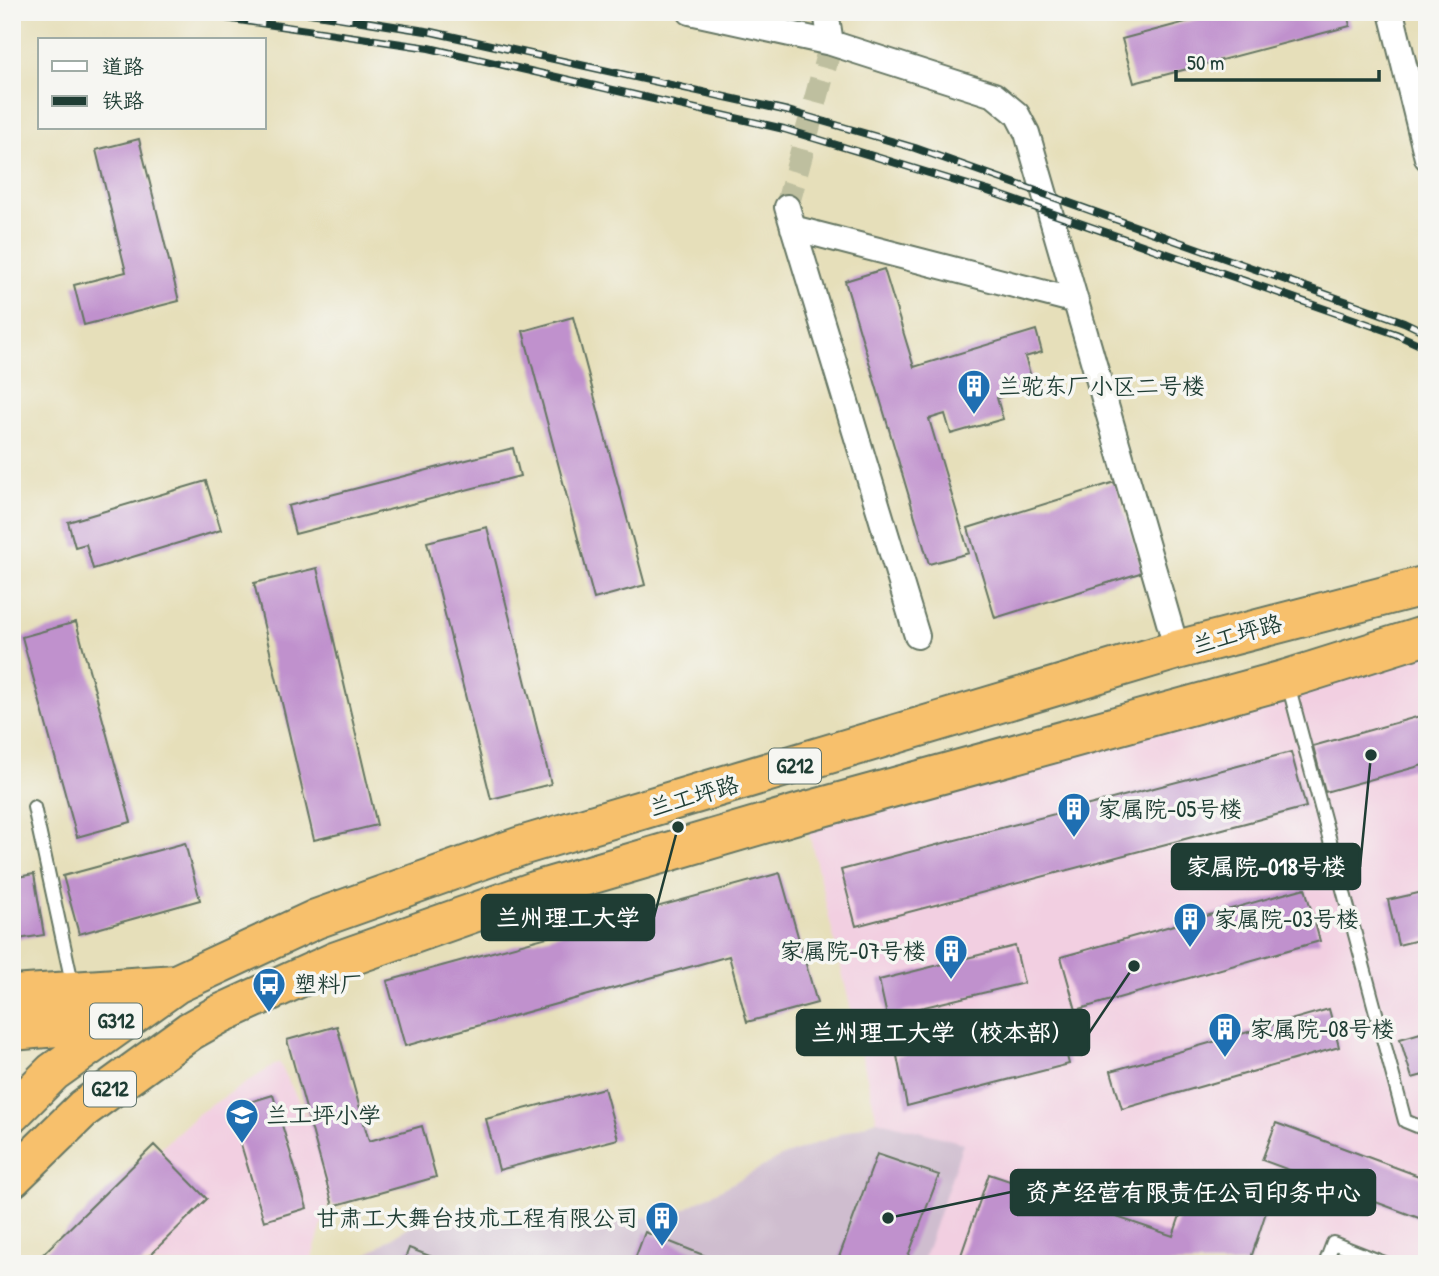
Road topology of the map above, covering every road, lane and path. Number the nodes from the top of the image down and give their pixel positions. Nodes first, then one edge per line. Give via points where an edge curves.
1 (690, 12) edge
2 (826, 12) edge
3 (1391, 12) edge
4 (831, 43) junction
5 (1427, 158) edge
6 (1076, 301) junction
7 (1427, 585) edge
8 (1427, 635) edge
9 (917, 636) dead end
10 (1177, 650) junction
11 (1287, 679) junction
12 (34, 807) dead end
13 (176, 984) junction
14 (74, 991) junction
15 (12, 995) edge
16 (220, 1014) junction
17 (125, 1020) junction
18 (12, 1031) edge
19 (14, 1109) edge
20 (1427, 1130) edge
21 (12, 1178) edge
22 (1325, 1264) edge
23 (1388, 1264) edge

1 - 4 street
2 - 4 street
3 - 5 street
4 - 6 street via 994,95 1017,114 1027,133
6 - 9 street via 790,217
6 - 10 street
7 - 10 highway, 兰工坪路 / G212
8 - 11 highway, 兰工坪路 / G212
10 - 13 highway, 兰工坪路 / G212 via 520,846 316,919
11 - 16 highway, 兰工坪路 / G212 via 534,891 334,962
11 - 20 lane via 1405,1121
12 - 14 lane
13 - 14 highway, G312
13 - 17 highway, G212
14 - 15 highway, G312
16 - 17 highway, G312
16 - 21 highway, G212 via 83,1108
17 - 18 highway, G312
17 - 19 highway, G212 via 53,1072
22 - 23 lane via 1333,1243

